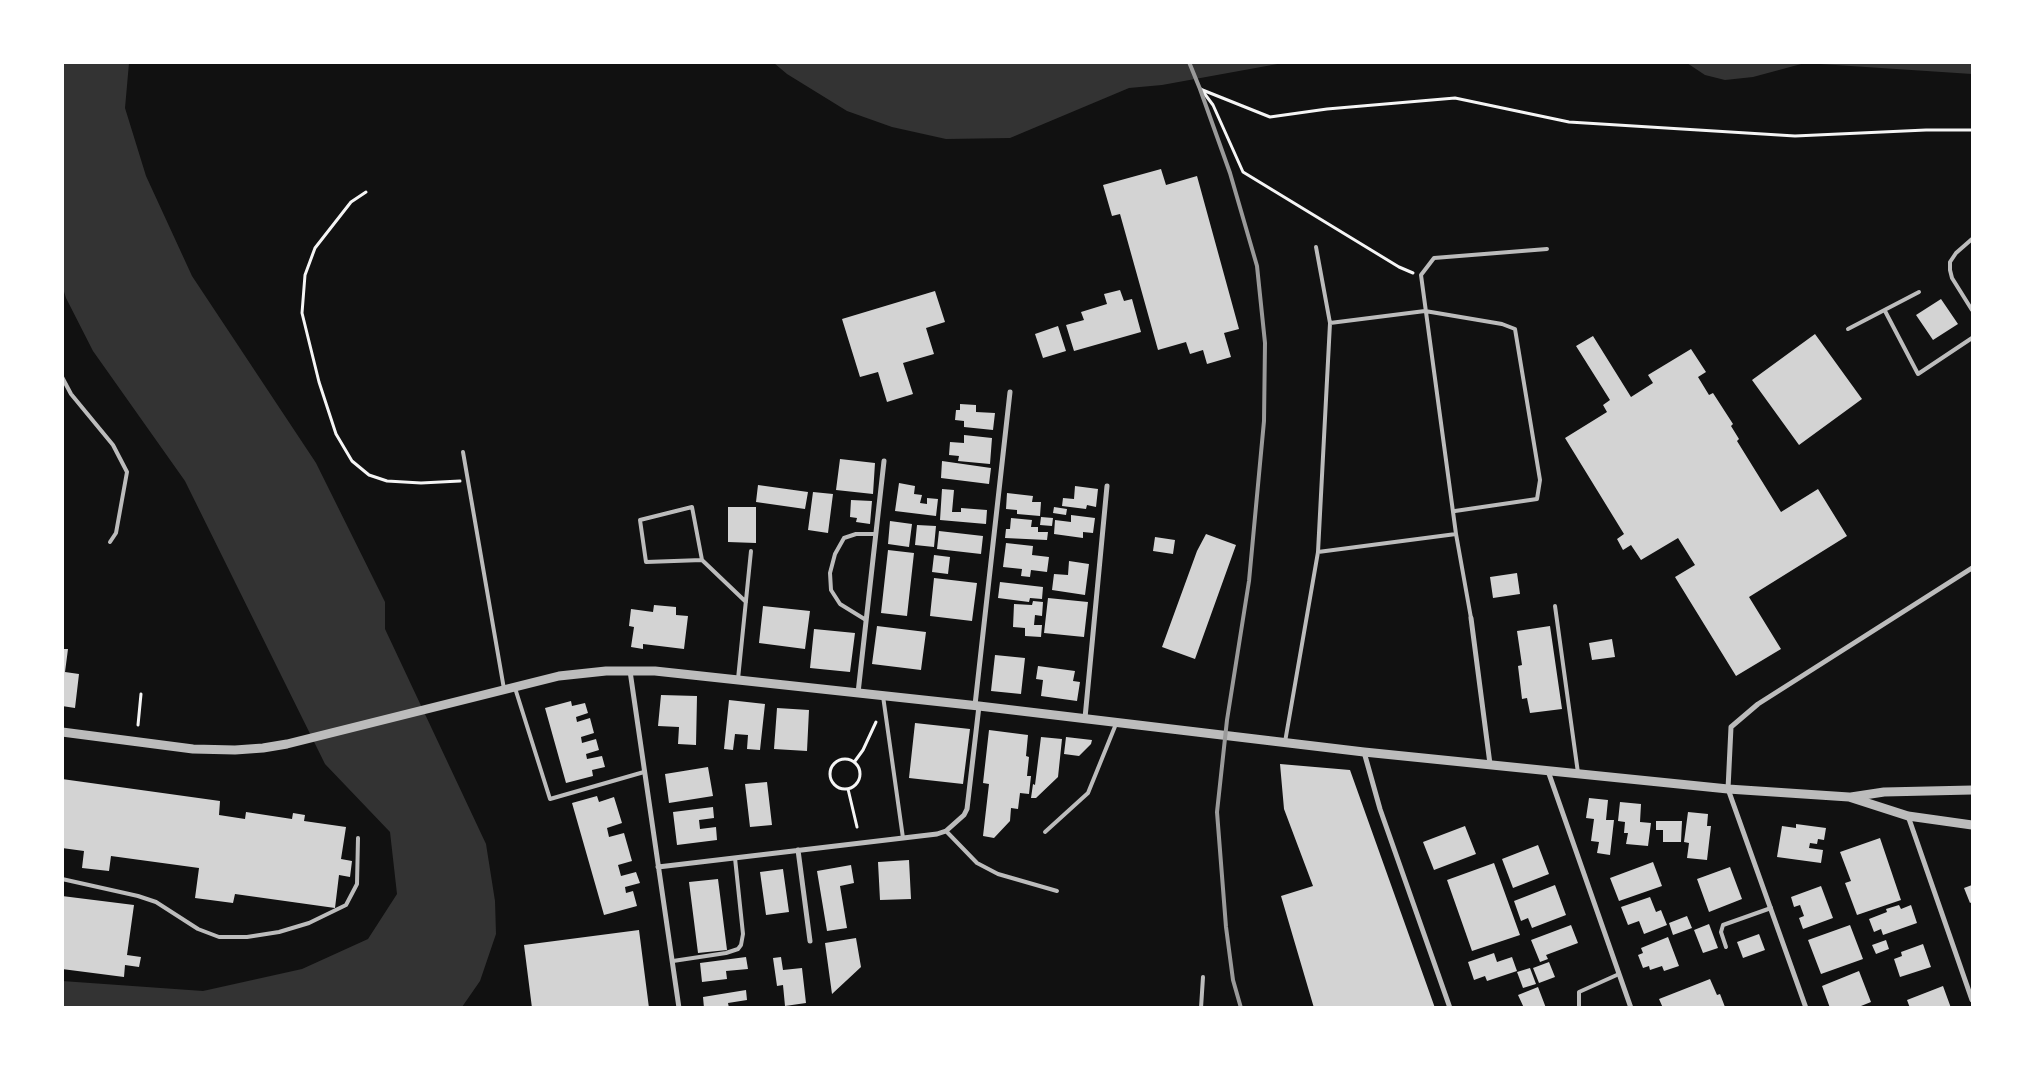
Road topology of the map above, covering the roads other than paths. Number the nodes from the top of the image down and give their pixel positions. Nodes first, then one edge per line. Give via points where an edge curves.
1 (1972, 240) edge
2 (1316, 247) dead end
3 (1547, 249) dead end
4 (1919, 292) dead end
5 (1972, 310) edge
6 (1425, 311) junction
7 (1885, 311) junction
8 (1330, 323) junction
9 (1848, 329) dead end
10 (1972, 338) edge
11 (62, 377) edge
12 (1010, 392) dead end
13 (463, 452) dead end
14 (884, 461) dead end
15 (1107, 486) dead end
16 (1455, 512) junction
17 (874, 534) junction
18 (1456, 534) junction
19 (110, 542) dead end
20 (751, 551) dead end
21 (1318, 552) junction
22 (702, 560) junction
23 (1972, 568) edge
24 (746, 602) junction
25 (1555, 606) dead end
26 (1472, 618) joint
27 (866, 620) junction
28 (630, 671) junction
29 (738, 679) junction
30 (515, 686) junction
31 (504, 689) junction
32 (858, 692) junction
33 (883, 696) junction
34 (977, 706) junction
35 (1085, 718) junction
36 (1117, 722) junction
37 (62, 732) edge
38 (1285, 742) junction
39 (1364, 752) junction
40 (1490, 764) junction
41 (1548, 770) junction
42 (644, 772) junction
43 (1578, 773) junction
44 (1728, 789) junction
45 (1972, 790) edge
46 (1849, 797) junction
47 (1908, 816) junction
48 (1972, 825) edge
49 (946, 831) junction
50 (1045, 832) dead end
51 (358, 838) dead end
52 (903, 838) junction
53 (798, 850) junction
54 (735, 858) junction
55 (658, 867) junction
56 (62, 879) edge
57 (1057, 891) dead end
58 (1771, 908) junction
59 (810, 941) dead end
60 (1726, 947) dead end
61 (672, 961) junction
62 (1619, 974) junction
63 (1203, 977) dead end
64 (1972, 1000) edge
65 (679, 1008) edge
66 (1201, 1008) edge
67 (1450, 1008) edge
68 (1579, 1008) edge
69 (1631, 1008) edge
70 (1806, 1008) edge

1 - 5 lane via 1956,253 1950,262 1950,270
2 - 8 lane
3 - 6 lane via 1434,258 1421,276
4 - 7 lane
6 - 8 lane
6 - 16 lane
6 - 16 lane via 1515,329 1540,480 1537,499
7 - 9 lane
7 - 10 lane via 1918,374
8 - 21 lane
11 - 19 lane via 71,394 113,445 128,472 116,533
12 - 34 street
13 - 31 lane
14 - 17 street
15 - 35 street
16 - 18 lane
17 - 27 street
17 - 27 lane via 844,538 830,573 831,590 840,604
18 - 21 lane
18 - 26 lane
20 - 24 lane
21 - 38 lane
22 - 22 lane via 646,562 640,520 692,507
22 - 24 lane
23 - 44 street via 1758,704 1731,727
24 - 29 lane
25 - 43 lane
26 - 40 street
27 - 32 street
28 - 29 street
28 - 30 street via 586,672
28 - 42 street
29 - 32 street
30 - 31 street
30 - 42 lane via 550,799
31 - 37 street via 287,744 249,750 206,750
32 - 33 street
33 - 34 street
33 - 52 lane
34 - 35 street
34 - 49 street via 967,808 964,815
35 - 36 street
36 - 38 street
36 - 50 lane via 1088,793
38 - 39 street
39 - 40 street
39 - 67 street via 1386,827
40 - 41 street
41 - 43 street
41 - 62 street
42 - 55 street
43 - 44 street
44 - 46 street
44 - 58 street
45 - 46 street via 1884,792
46 - 47 street
47 - 48 street
47 - 64 street
49 - 52 street
49 - 57 lane via 977,863 998,874
51 - 56 lane via 357,884 346,904 309,923 247,938 219,937 198,929 156,902
52 - 53 street
53 - 54 street
53 - 59 street
54 - 55 street
54 - 61 lane via 743,934 741,945 726,953
55 - 61 street
58 - 60 lane via 1723,925 1720,932
58 - 70 street
61 - 65 street
62 - 68 lane via 1579,992
62 - 69 street
63 - 66 lane

